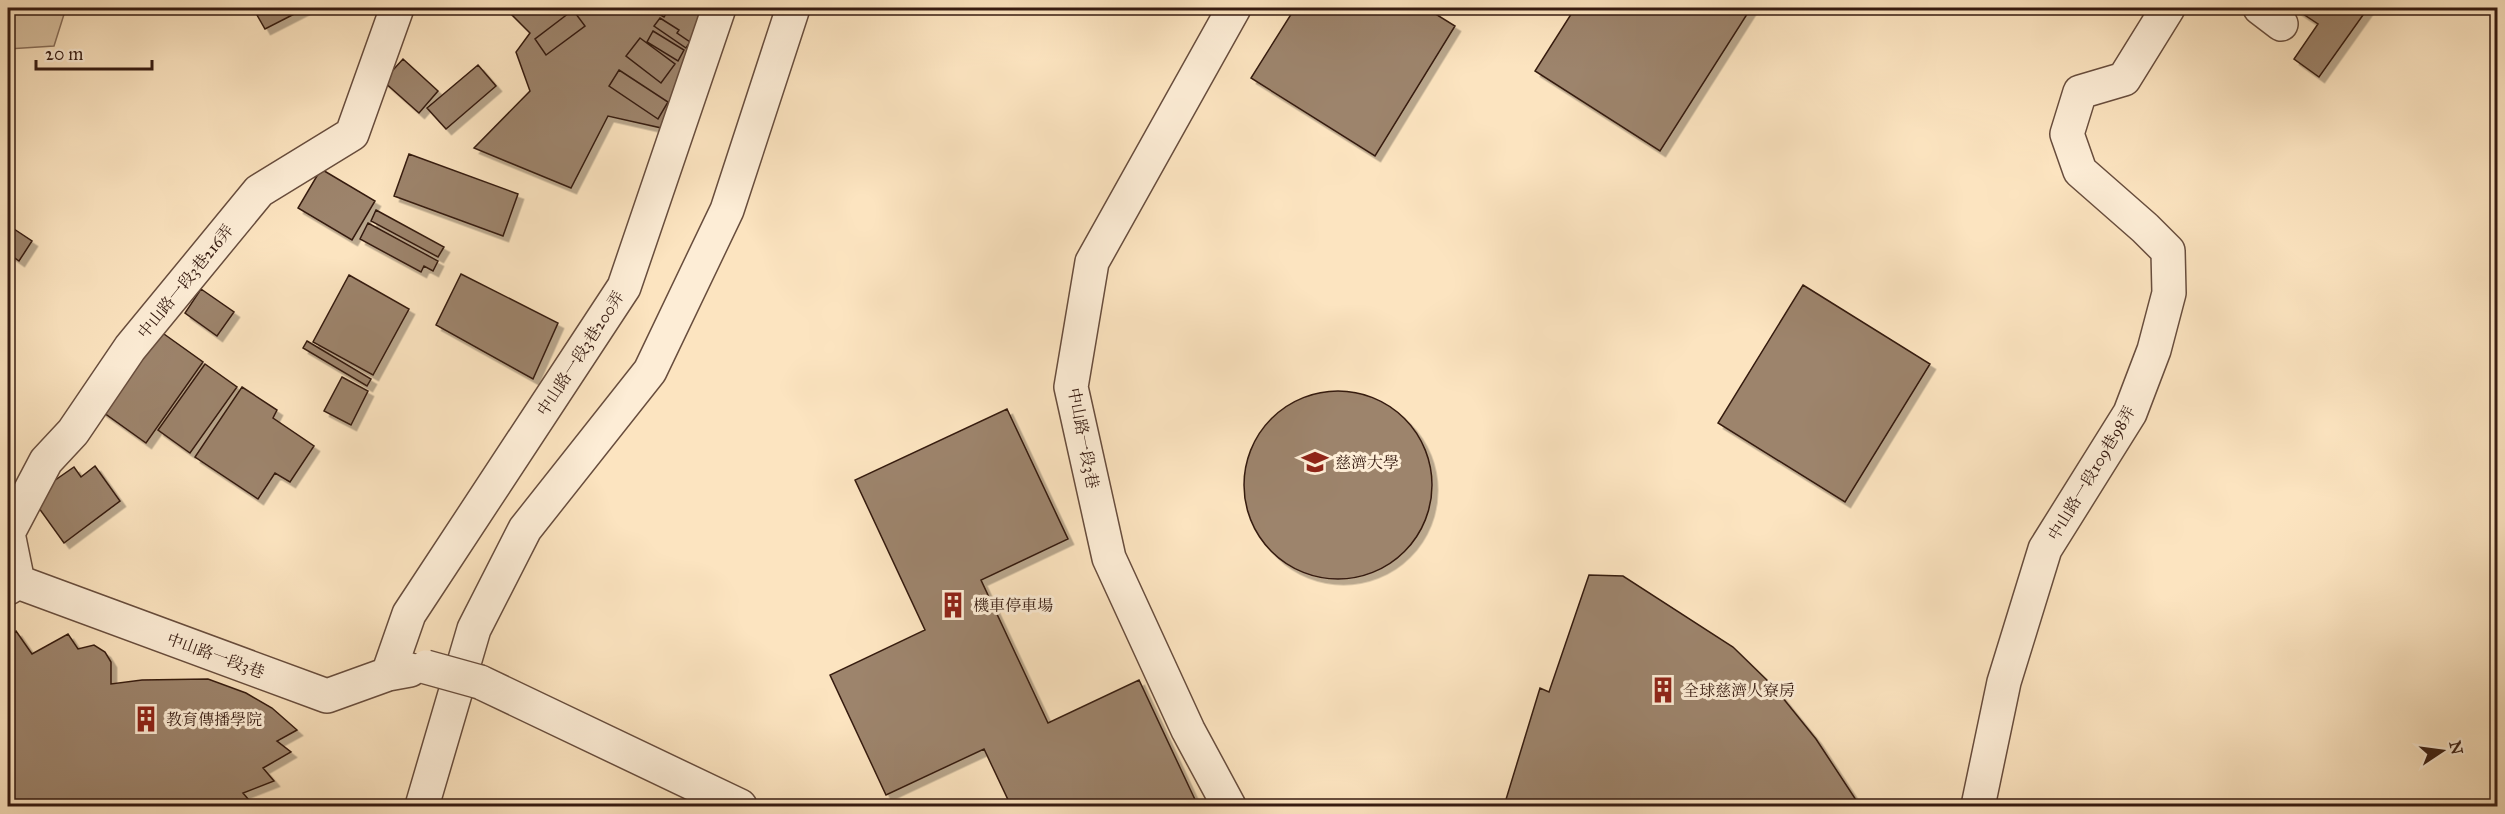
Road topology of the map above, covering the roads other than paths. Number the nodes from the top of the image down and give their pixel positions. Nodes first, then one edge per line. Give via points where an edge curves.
1 (397, 8) edge
2 (719, 8) edge
3 (793, 8) edge
4 (1234, 8) edge
5 (2168, 8) edge
6 (13, 585) edge
7 (388, 674) junction
8 (422, 807) edge
9 (740, 807) edge
10 (1229, 807) edge
11 (1978, 807) edge

1 - 6 lane, 中山路一段3巷216弄 via 352,134 259,191 130,348 73,432 46,462 8,532
2 - 7 lane, 中山路一段3巷200弄 via 624,287 409,614
3 - 8 lane via 727,210 650,370 525,529 474,629
4 - 10 lane, 中山路一段3巷 via 1092,262 1071,387 1109,558 1188,730
5 - 11 lane, 中山路一段109巷98弄 via 2124,79 2080,92 2067,134 2080,171 2168,251 2169,294 2154,350 2130,413 2045,549 2004,682
6 - 7 lane, 中山路一段3巷 via 327,696
7 - 9 lane, 中山路一段3巷, bridge via 426,667 480,682

